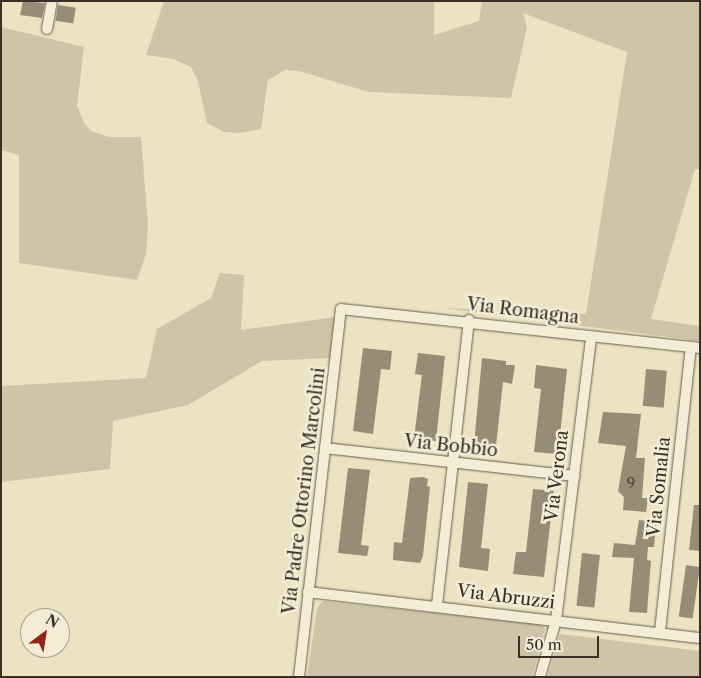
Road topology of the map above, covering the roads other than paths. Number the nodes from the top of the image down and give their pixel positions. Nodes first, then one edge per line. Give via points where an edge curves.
1 (52, 1) edge
2 (47, 29) dead end
3 (341, 309) joint
4 (469, 320) junction
5 (591, 337) junction
6 (696, 347) edge
7 (325, 448) junction
8 (453, 462) junction
9 (574, 476) junction
10 (308, 592) junction
11 (437, 605) junction
12 (556, 620) junction
13 (660, 632) junction
14 (700, 638) edge
15 (298, 677) edge
16 (540, 677) edge

1 - 2 street
3 - 4 street, Via Romagna
3 - 7 street, Via Padre Ottorino Marcolini
4 - 5 street, Via Romagna
4 - 8 street
5 - 6 street, Via Romagna
5 - 9 street, Via Verona
6 - 13 street, Via Somalia
7 - 8 street, Via Bobbio
7 - 10 street, Via Padre Ottorino Marcolini
8 - 9 street, Via Bobbio
8 - 11 street
9 - 12 street, Via Verona
10 - 11 street, Via Abruzzi
10 - 15 street, Via Padre Ottorino Marcolini
11 - 12 street, Via Abruzzi
12 - 13 street, Via Abruzzi
12 - 16 street, Via Verona
13 - 14 street, Via Abruzzi

